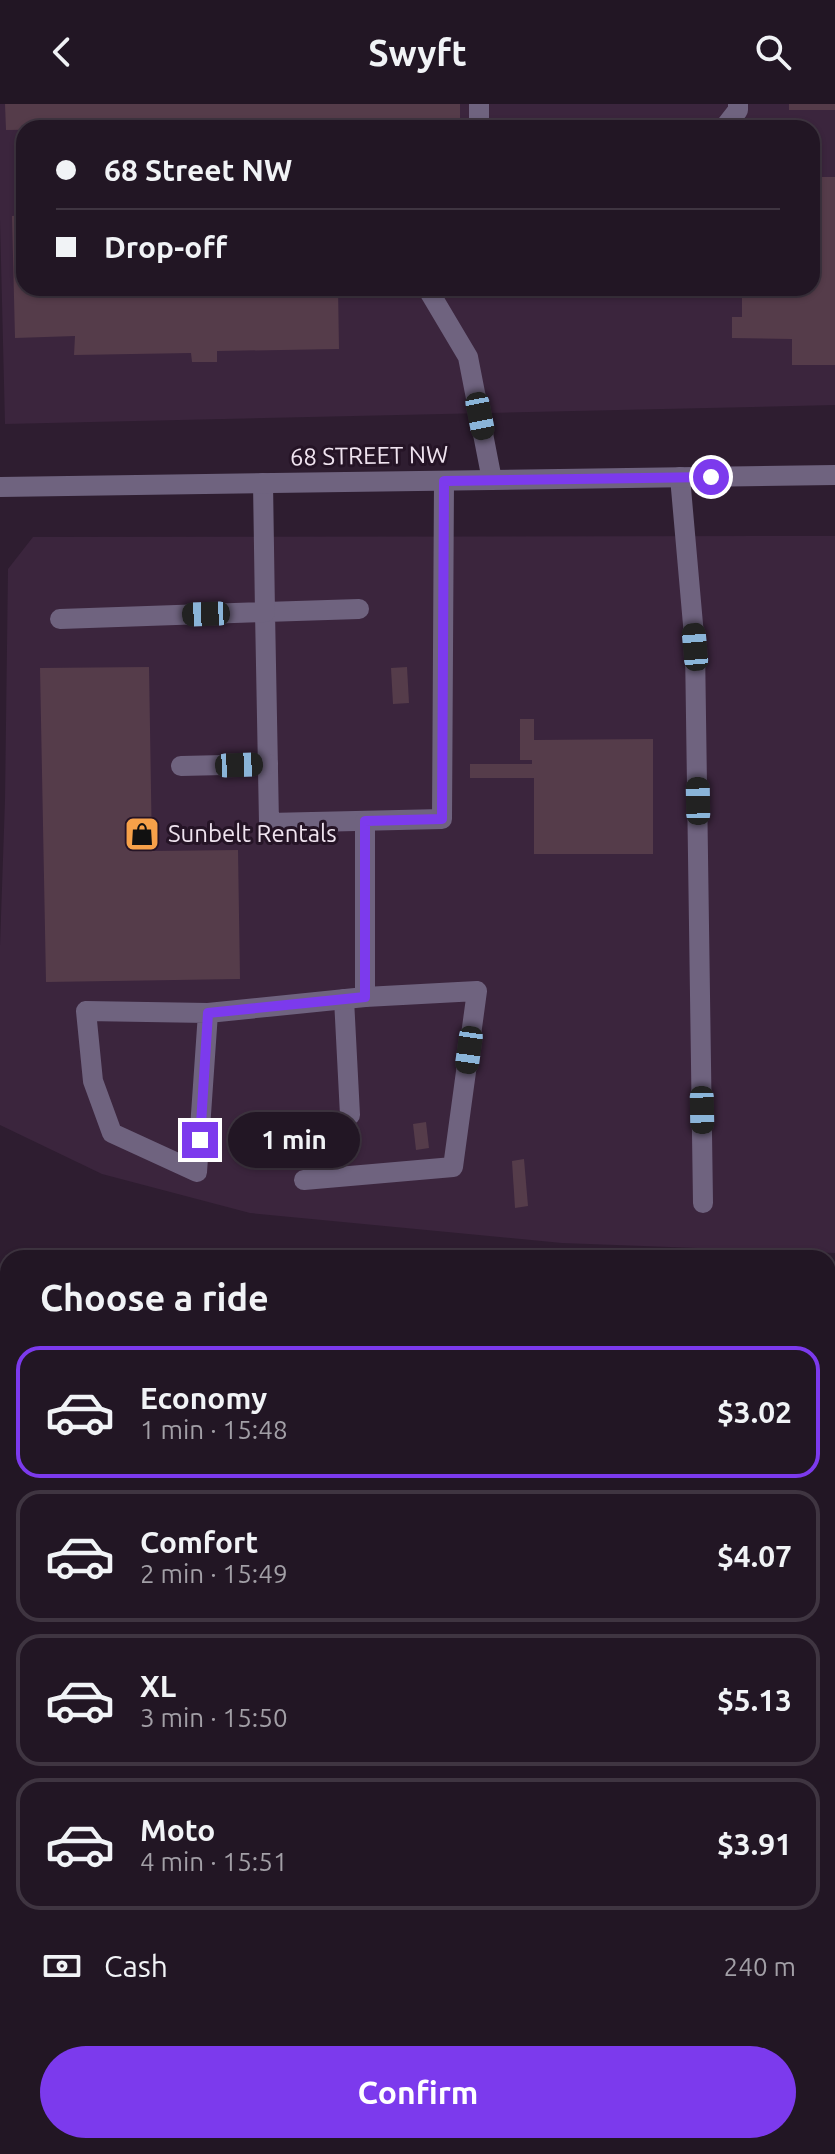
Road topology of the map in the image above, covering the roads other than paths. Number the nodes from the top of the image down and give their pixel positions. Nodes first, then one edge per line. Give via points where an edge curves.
1 (432, 296) edge
2 (835, 475) edge
3 (680, 477) junction
4 (492, 480) junction
5 (444, 481) junction
6 (263, 483) junction
7 (0, 487) edge
8 (359, 609) dead end
9 (265, 612) junction
10 (60, 619) dead end
11 (268, 764) junction
12 (181, 766) dead end
13 (365, 821) junction
14 (365, 997) junction
15 (344, 999) junction
16 (208, 1013) junction
17 (350, 1115) dead end
18 (304, 1180) dead end
19 (703, 1203) dead end

1 - 4 street via 468,357
2 - 3 street, 68 STREET NW
3 - 4 street, 68 STREET NW
3 - 19 street via 695,647
4 - 5 street, 68 STREET NW
5 - 6 street, 68 STREET NW
5 - 13 street via 442,819
6 - 7 street, 68 STREET NW
6 - 9 street
8 - 9 street
9 - 10 street
9 - 11 street
11 - 12 street
11 - 13 street via 269,823
13 - 14 street
14 - 15 street
14 - 18 street via 477,991 453,1167
15 - 16 street
15 - 17 street
16 - 16 street via 86,1011 93,1081 112,1133 197,1172

